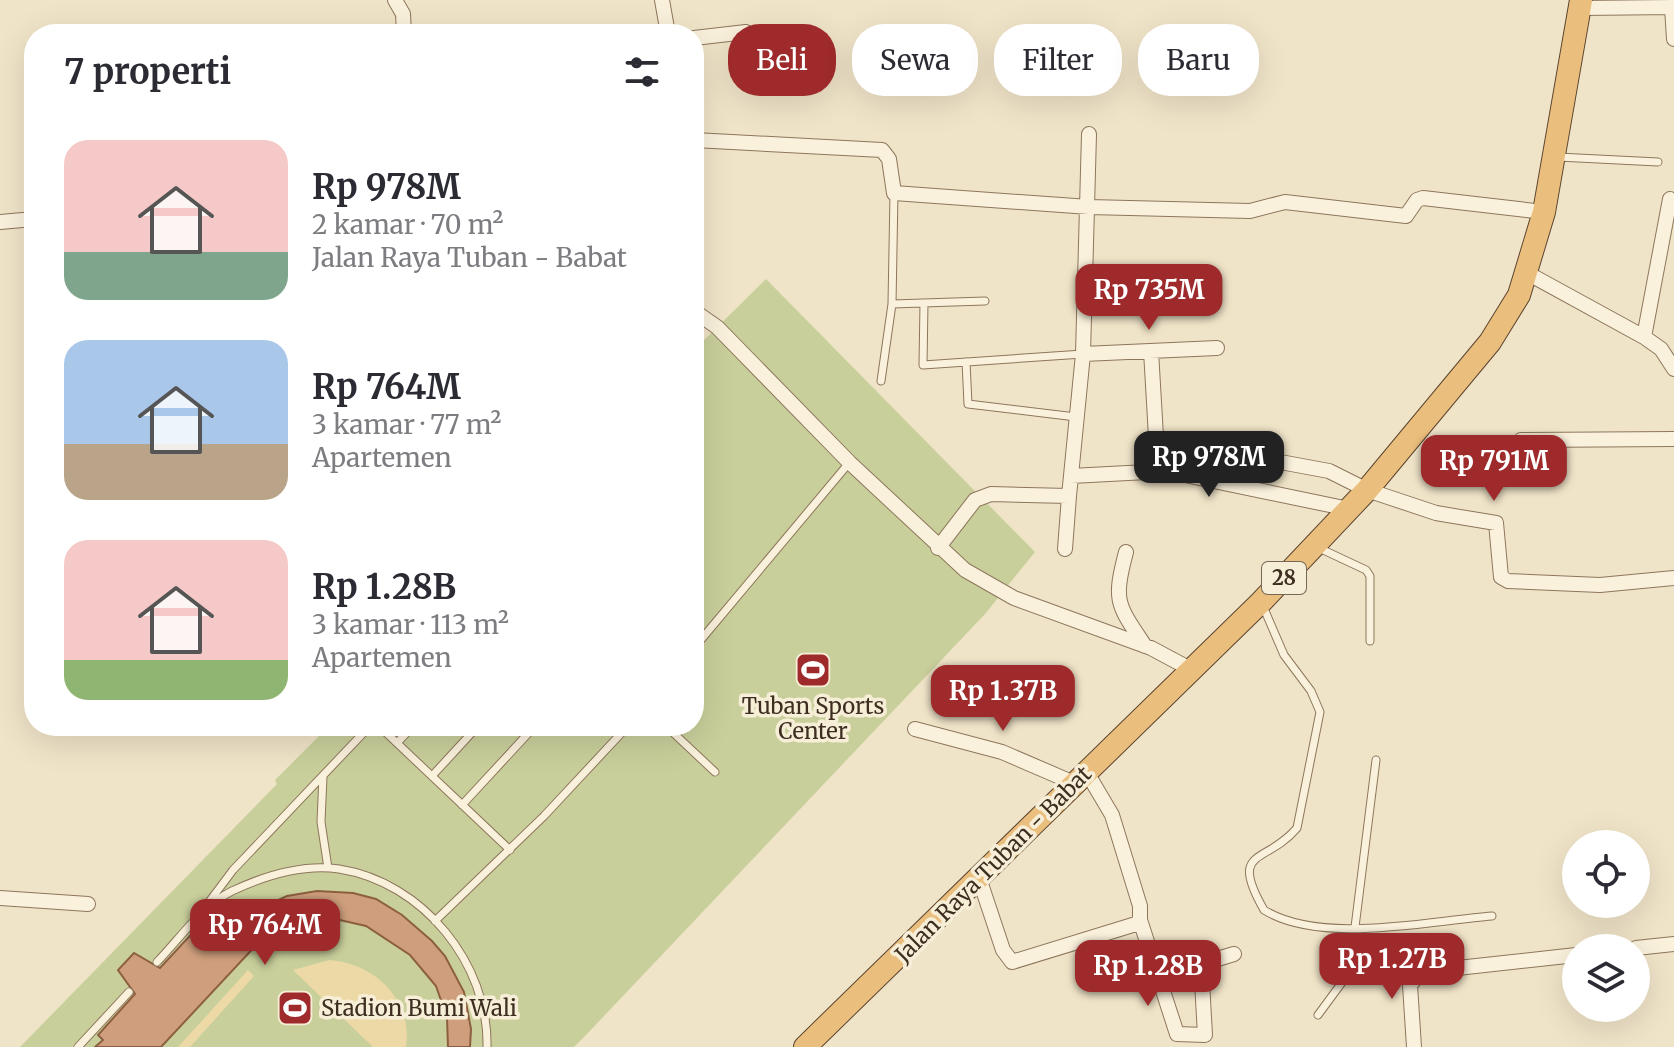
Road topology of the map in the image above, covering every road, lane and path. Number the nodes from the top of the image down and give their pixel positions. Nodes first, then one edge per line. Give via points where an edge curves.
1 (395, 0) edge
2 (662, 0) edge
3 (1581, 4) edge
4 (1673, 7) edge
5 (404, 24) edge
6 (666, 24) edge
7 (728, 34) edge
8 (704, 37) edge
9 (1674, 39) edge
10 (1089, 134) dead end
11 (704, 141) edge
12 (1555, 157) junction
13 (1658, 162) dead end
14 (894, 193) junction
15 (1670, 199) dead end
16 (1089, 207) junction
17 (1544, 212) junction
18 (24, 220) edge
19 (0, 222) edge
20 (1667, 245) edge
21 (1527, 273) junction
22 (985, 301) dead end
23 (924, 303) junction
24 (892, 304) junction
25 (704, 318) edge
26 (1644, 337) junction
27 (1217, 348) dead end
28 (1151, 351) junction
29 (1083, 354) junction
30 (966, 362) junction
31 (1674, 369) edge
32 (881, 381) dead end
33 (1076, 417) junction
34 (1674, 439) edge
35 (1521, 440) dead end
36 (1275, 461) dead end
37 (849, 462) junction
38 (1158, 471) junction
39 (1071, 476) junction
40 (1367, 490) junction
41 (1069, 496) junction
42 (1349, 509) junction
43 (1313, 546) junction
44 (938, 548) junction
45 (1065, 549) dead end
46 (1126, 552) dead end
47 (1674, 578) edge
48 (1261, 602) junction
49 (704, 636) edge
50 (1370, 641) dead end
51 (1145, 646) junction
52 (1194, 671) junction
53 (915, 729) dead end
54 (361, 736) edge
55 (390, 736) edge
56 (404, 736) edge
57 (469, 736) edge
58 (526, 736) edge
59 (618, 736) edge
60 (677, 736) edge
61 (397, 743) junction
62 (1376, 760) dead end
63 (715, 772) dead end
64 (323, 776) junction
65 (432, 776) junction
66 (1080, 777) junction
67 (462, 805) junction
68 (510, 850) junction
69 (328, 868) junction
70 (979, 878) junction
71 (0, 898) edge
72 (88, 904) dead end
73 (201, 915) junction
74 (1492, 916) dead end
75 (1140, 920) junction
76 (435, 921) junction
77 (1355, 927) junction
78 (1674, 944) edge
79 (1650, 947) edge
80 (1234, 954) dead end
81 (1562, 957) edge
82 (157, 962) dead end
83 (1201, 964) junction
84 (1421, 972) junction
85 (1158, 977) junction
86 (129, 992) dead end
87 (1318, 1015) dead end
88 (78, 1047) edge
89 (487, 1047) edge
90 (805, 1047) edge
91 (1414, 1047) edge

1 - 5 street
2 - 6 street
3 - 4 street
3 - 12 highway, Jalan Raya Tuban - Babat / 28
4 - 9 street
7 - 8 street
10 - 16 street
11 - 14 street via 882,150 889,159
12 - 13 lane
12 - 17 highway, Jalan Raya Tuban - Babat / 28
14 - 16 street
14 - 24 lane
15 - 20 street
16 - 17 street via 1250,211 1285,202 1406,216 1423,198
16 - 29 street
17 - 21 highway, Jalan Raya Tuban - Babat / 28
18 - 19 street
20 - 26 street
21 - 26 street
21 - 40 highway, Jalan Raya Tuban - Babat / 28 via 1490,342
22 - 23 lane
23 - 24 lane
23 - 30 lane via 923,365
24 - 32 lane
25 - 37 street
26 - 31 street via 1661,349
27 - 28 street
28 - 29 street
28 - 38 street
29 - 30 lane
29 - 33 street
30 - 33 lane via 968,404
33 - 39 street
34 - 35 street
36 - 40 street via 1329,471
37 - 44 street
37 - 49 lane
38 - 39 street
38 - 42 street
39 - 41 street
40 - 42 highway, Jalan Raya Tuban - Babat / 28
40 - 47 street via 1436,513 1496,523 1501,577 1508,581 1600,585
41 - 44 street via 979,498
41 - 45 street
42 - 43 highway, Jalan Raya Tuban - Babat / 28
43 - 48 highway, Jalan Raya Tuban - Babat / 28
43 - 50 lane via 1370,576
44 - 51 street via 990,587
46 - 51 street via 1116,590 1122,612
48 - 52 highway, Jalan Raya Tuban - Babat / 28
48 - 77 lane via 1284,655 1320,712 1297,828 1252,860 1249,878 1264,910 1274,916
51 - 52 street
52 - 66 highway, Jalan Raya Tuban - Babat / 28
53 - 66 street
54 - 64 lane
55 - 61 lane
56 - 61 lane
57 - 65 lane
58 - 67 lane
59 - 68 lane
60 - 63 lane
61 - 65 lane
62 - 77 lane
64 - 69 lane via 321,822
64 - 73 lane via 228,876
65 - 67 lane
66 - 70 highway, Jalan Raya Tuban - Babat / 28
66 - 75 street via 1112,815
67 - 68 lane
68 - 76 lane
69 - 73 lane via 262,879 223,896
69 - 76 lane via 382,885
70 - 75 street via 1012,962
70 - 90 highway, Jalan Raya Tuban - Babat / 28
71 - 72 street
73 - 82 lane
74 - 77 lane
75 - 85 street
76 - 89 lane via 474,976 486,1016
78 - 79 street
80 - 83 street
81 - 84 street
83 - 85 street
83 - 85 street via 1205,1035 1174,1031
84 - 87 lane via 1346,977
84 - 91 street via 1410,985
86 - 88 lane

